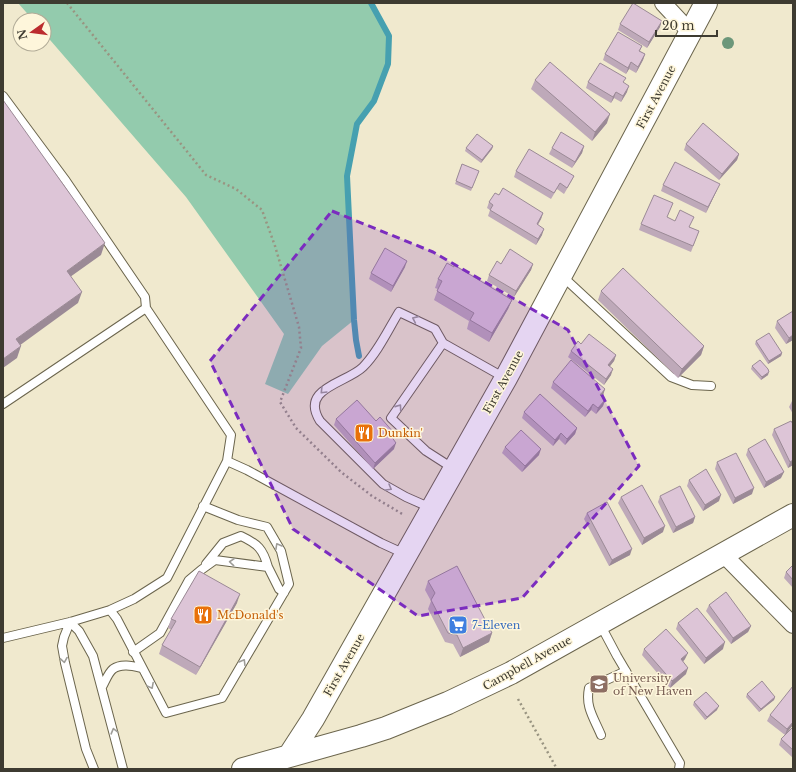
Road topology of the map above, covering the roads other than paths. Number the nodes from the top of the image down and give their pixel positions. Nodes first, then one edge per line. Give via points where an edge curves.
1 (663, 3) edge
2 (706, 3) edge
3 (690, 32) junction
4 (3, 96) edge
5 (561, 275) junction
6 (146, 308) junction
7 (443, 343) junction
8 (506, 378) junction
9 (711, 386) dead end
10 (3, 404) edge
11 (227, 461) junction
12 (454, 469) junction
13 (203, 506) junction
14 (427, 516) junction
15 (793, 516) edge
16 (407, 555) junction
17 (724, 555) junction
18 (268, 567) junction
19 (201, 570) junction
20 (284, 593) junction
21 (110, 610) junction
22 (70, 622) junction
23 (600, 623) junction
24 (793, 624) edge
25 (3, 638) edge
26 (133, 652) junction
27 (142, 668) junction
28 (626, 671) junction
29 (102, 687) junction
30 (601, 734) dead end
31 (289, 756) junction
32 (94, 769) edge
33 (123, 769) edge
34 (243, 769) edge
35 (679, 769) edge

1 - 3 street
2 - 3 main road, First Avenue
3 - 5 main road, First Avenue
4 - 6 lane via 66,181 145,297
5 - 8 main road, First Avenue
5 - 9 lane via 670,377 692,385
6 - 10 lane
6 - 11 lane via 231,436
7 - 8 lane
12 -> 7 lane via 426,451 391,418
7 -> 14 lane via 435,329 399,312 364,366 324,389 317,398 314,408 320,421 383,484 406,497
8 - 12 main road, First Avenue
11 - 13 lane
11 - 16 lane
12 - 14 main road, First Avenue
20 -> 13 lane via 289,584 281,551 267,527 238,520
13 - 21 lane via 167,578 134,600
14 - 16 main road, First Avenue
15 - 17 main road, Campbell Avenue
16 - 31 main road, First Avenue
17 - 23 main road, Campbell Avenue
17 - 24 street
18 -> 19 lane via 215,560
18 - 19 lane via 256,543 241,536 223,543
18 - 20 lane
19 - 26 lane via 189,580 160,633
27 -> 20 lane via 166,713 222,698
21 - 22 lane
21 - 26 lane
22 - 25 lane
22 - 29 lane via 87,642
22 -> 32 lane via 62,646 86,748
23 - 28 lane
23 - 31 main road, Campbell Avenue via 511,673 435,709 361,736
26 - 27 lane
27 - 29 lane via 131,665 112,670
28 - 30 lane via 589,688 588,705
28 - 35 lane via 680,763
33 -> 29 lane
31 - 34 main road, Campbell Avenue

